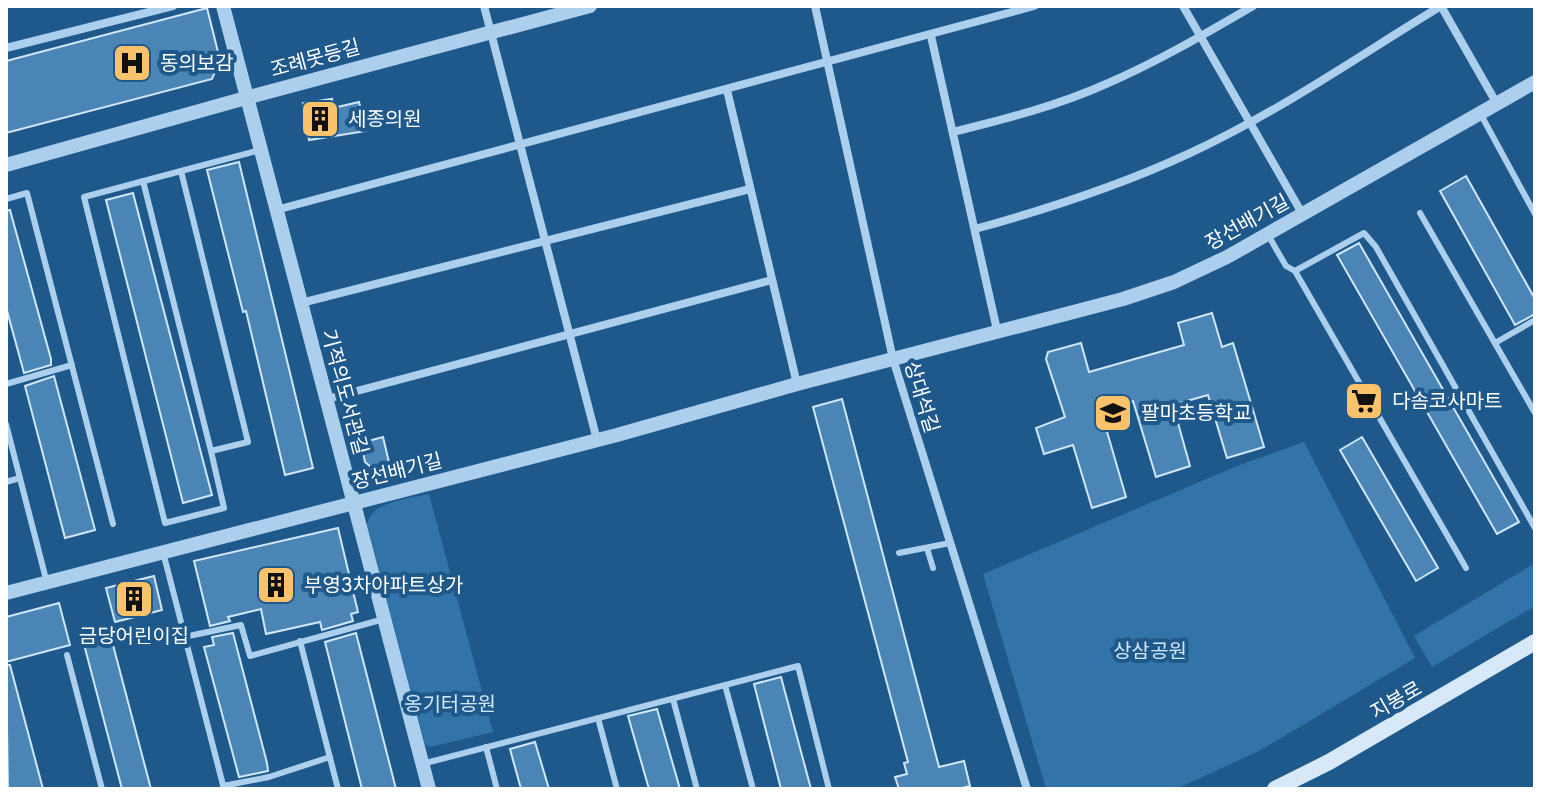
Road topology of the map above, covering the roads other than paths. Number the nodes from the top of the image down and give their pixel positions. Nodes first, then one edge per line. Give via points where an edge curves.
1 (173, 6) edge
2 (223, 6) edge
3 (484, 6) edge
4 (590, 6) edge
5 (815, 6) edge
6 (1034, 6) edge
7 (1183, 6) edge
8 (1253, 6) edge
9 (1441, 6) edge
10 (489, 32) junction
11 (931, 36) junction
12 (1200, 36) junction
13 (6, 48) edge
14 (827, 64) junction
15 (1535, 82) edge
16 (727, 90) junction
17 (247, 98) junction
18 (1497, 104) junction
19 (1480, 113) junction
20 (1249, 122) junction
21 (953, 132) junction
22 (520, 146) junction
23 (260, 150) junction
24 (6, 165) edge
25 (181, 171) junction
26 (143, 181) junction
27 (750, 189) junction
28 (6, 199) edge
29 (276, 210) junction
30 (1420, 213) dead end
31 (1535, 214) edge
32 (1303, 215) junction
33 (975, 229) junction
34 (1268, 235) junction
35 (545, 241) junction
36 (1295, 271) junction
37 (772, 280) junction
38 (301, 303) junction
39 (1535, 320) edge
40 (997, 330) junction
41 (569, 334) junction
42 (1495, 343) junction
43 (893, 359) junction
44 (72, 365) junction
45 (6, 384) edge
46 (797, 384) junction
47 (327, 399) junction
48 (1535, 413) edge
49 (6, 424) edge
50 (597, 440) junction
51 (211, 451) junction
52 (20, 478) junction
53 (6, 482) edge
54 (355, 502) junction
55 (113, 524) dead end
56 (1535, 528) edge
57 (950, 543) junction
58 (927, 548) junction
59 (163, 552) junction
60 (899, 553) dead end
61 (933, 568) dead end
62 (1466, 568) dead end
63 (47, 583) junction
64 (6, 593) edge
65 (384, 619) junction
66 (184, 637) junction
67 (300, 641) junction
68 (1535, 642) edge
69 (67, 655) dead end
70 (725, 685) junction
71 (673, 699) junction
72 (598, 718) junction
73 (486, 747) junction
74 (330, 757) junction
75 (422, 764) junction
76 (223, 787) edge
77 (102, 789) edge
78 (338, 789) edge
79 (429, 789) edge
80 (497, 789) edge
81 (617, 789) edge
82 (697, 789) edge
83 (753, 789) edge
84 (829, 789) edge
85 (1027, 789) edge
86 (1275, 789) edge

1 - 13 street
2 - 17 street, 기적의도서관길
3 - 10 street
4 - 10 street, 조례못등길
5 - 14 street, 상대석길
6 - 11 street
7 - 12 street
8 - 12 street
9 - 18 street
9 - 20 street
10 - 17 street, 조례못등길
10 - 22 street
11 - 14 street
11 - 21 street
12 - 20 street
12 - 21 street via 1103,85
14 - 16 street
14 - 43 street, 상대석길
15 - 18 street, 장선배기길
16 - 22 street
16 - 27 street
17 - 23 street, 기적의도서관길
17 - 24 street, 조례못등길
18 - 19 street, 장선배기길
19 - 31 lane
19 - 32 street, 장선배기길
20 - 32 street
20 - 33 street via 1115,185
21 - 33 street
22 - 29 street
22 - 35 street
23 - 25 lane
23 - 29 street, 기적의도서관길
25 - 26 lane
25 - 51 lane via 248,442
26 - 51 lane
26 - 51 lane via 84,197 165,523 224,508
27 - 35 street
27 - 37 street
28 - 44 lane via 27,193
29 - 38 street, 기적의도서관길
30 - 42 lane
32 - 34 street, 장선배기길
33 - 40 street
34 - 36 lane via 1286,266
34 - 40 street, 장선배기길 via 1174,282
35 - 38 street
35 - 41 street
36 - 56 lane via 1364,233
36 - 62 lane
37 - 41 street
37 - 46 street
38 - 47 street, 기적의도서관길
39 - 42 lane
40 - 43 street, 장선배기길
41 - 47 street
41 - 50 street
42 - 48 lane
43 - 46 street, 장선배기길
43 - 57 street, 상대석길
44 - 45 lane
44 - 55 lane
46 - 50 street, 장선배기길
47 - 54 street, 기적의도서관길
49 - 52 lane
50 - 54 street, 장선배기길
52 - 53 lane
52 - 63 lane
54 - 59 street, 장선배기길
54 - 65 street, 기적의도서관길
57 - 58 lane
57 - 85 street, 상대석길
58 - 60 lane
58 - 61 lane
59 - 63 street, 장선배기길
59 - 66 lane
63 - 64 street, 장선배기길
65 - 67 lane
65 - 75 street, 기적의도서관길
66 - 67 lane via 241,625 250,656
66 - 76 lane
67 - 74 lane
68 - 86 main road, 지봉로
69 - 77 lane
70 - 71 lane
70 - 83 lane
70 - 84 lane via 798,666
71 - 72 lane
71 - 82 lane
72 - 73 lane
72 - 81 lane
73 - 75 lane
73 - 80 lane
74 - 76 lane
74 - 78 lane
75 - 79 street, 기적의도서관길

